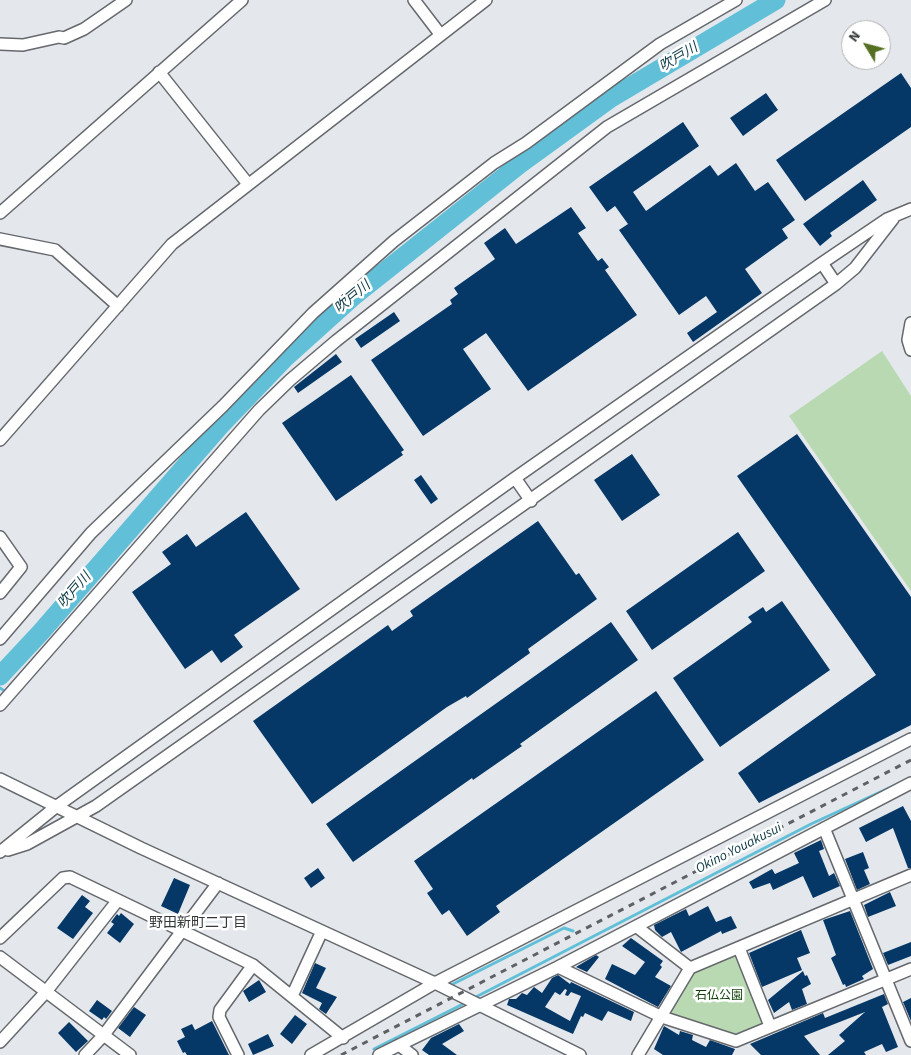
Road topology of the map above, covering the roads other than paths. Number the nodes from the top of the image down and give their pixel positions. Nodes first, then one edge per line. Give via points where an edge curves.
1 (126, 0) edge
2 (242, 0) edge
3 (414, 0) edge
4 (486, 0) edge
5 (736, 0) edge
6 (825, 0) edge
7 (440, 34) junction
8 (0, 44) edge
9 (159, 72) junction
10 (248, 184) junction
11 (911, 209) edge
12 (0, 213) edge
13 (896, 216) junction
14 (0, 240) edge
15 (822, 263) junction
16 (836, 284) junction
17 (118, 306) junction
18 (911, 323) edge
19 (911, 350) edge
20 (0, 440) edge
21 (514, 478) junction
22 (531, 501) junction
23 (0, 537) edge
24 (0, 594) edge
25 (0, 639) edge
26 (0, 705) edge
27 (911, 739) edge
28 (0, 779) edge
29 (911, 783) edge
30 (57, 806) junction
31 (78, 817) junction
32 (824, 828) junction
33 (0, 852) edge
34 (911, 875) edge
35 (218, 883) junction
36 (118, 900) junction
37 (853, 900) junction
38 (637, 926) junction
39 (183, 930) junction
40 (322, 931) junction
41 (0, 938) edge
42 (739, 948) junction
43 (0, 957) edge
44 (254, 965) junction
45 (558, 967) junction
46 (690, 968) junction
47 (911, 969) edge
48 (885, 980) junction
49 (435, 983) junction
50 (45, 993) junction
51 (292, 996) junction
52 (477, 1005) junction
53 (662, 1017) junction
54 (770, 1026) junction
55 (103, 1036) junction
56 (343, 1038) junction
57 (911, 1041) edge
58 (0, 1042) edge
59 (399, 1046) junction
60 (85, 1055) edge
61 (130, 1055) edge
62 (238, 1055) edge
63 (311, 1055) edge
64 (379, 1055) edge
65 (412, 1055) edge
66 (580, 1055) edge
67 (638, 1055) edge

1 - 8 street via 84,29 64,38 24,45
2 - 9 street
3 - 7 street
4 - 7 street
5 - 25 street via 660,44 494,163 394,241 313,313 223,406 91,533
6 - 26 street via 607,127 336,340 259,410
7 - 10 street
9 - 10 street
9 - 12 street
10 - 17 street via 172,244
11 - 13 street
13 - 15 street
13 - 16 street via 855,268
14 - 17 street via 55,250
15 - 16 street
15 - 21 street
16 - 22 street
17 - 20 street
18 - 19 street via 908,340
21 - 22 street
21 - 30 street
22 - 31 street
23 - 24 street via 22,567
27 - 49 street
28 - 30 street
29 - 32 street
30 - 31 street
30 - 33 street
31 - 33 street via 27,844
31 - 35 street
32 - 37 street
32 - 38 street
34 - 37 street
35 - 39 street
35 - 40 street
36 - 39 street
36 - 41 street via 70,877 64,878
36 - 50 street
37 - 42 street
37 - 48 street
38 - 45 street
38 - 46 street
39 - 44 street
39 - 55 street
40 - 49 street
40 - 51 street
42 - 46 street
42 - 54 street
43 - 50 street
44 - 51 street
44 - 62 street via 220,1010 219,1017
45 - 52 street
45 - 53 street
46 - 53 street
47 - 48 street
48 - 54 street
48 - 57 street
49 - 52 street
49 - 56 street
50 - 55 street
50 - 58 street
51 - 56 street
52 - 59 street
52 - 66 street
53 - 54 street via 736,1042
53 - 67 street
55 - 60 street
55 - 61 street
56 - 63 street
59 - 64 street
59 - 65 street

